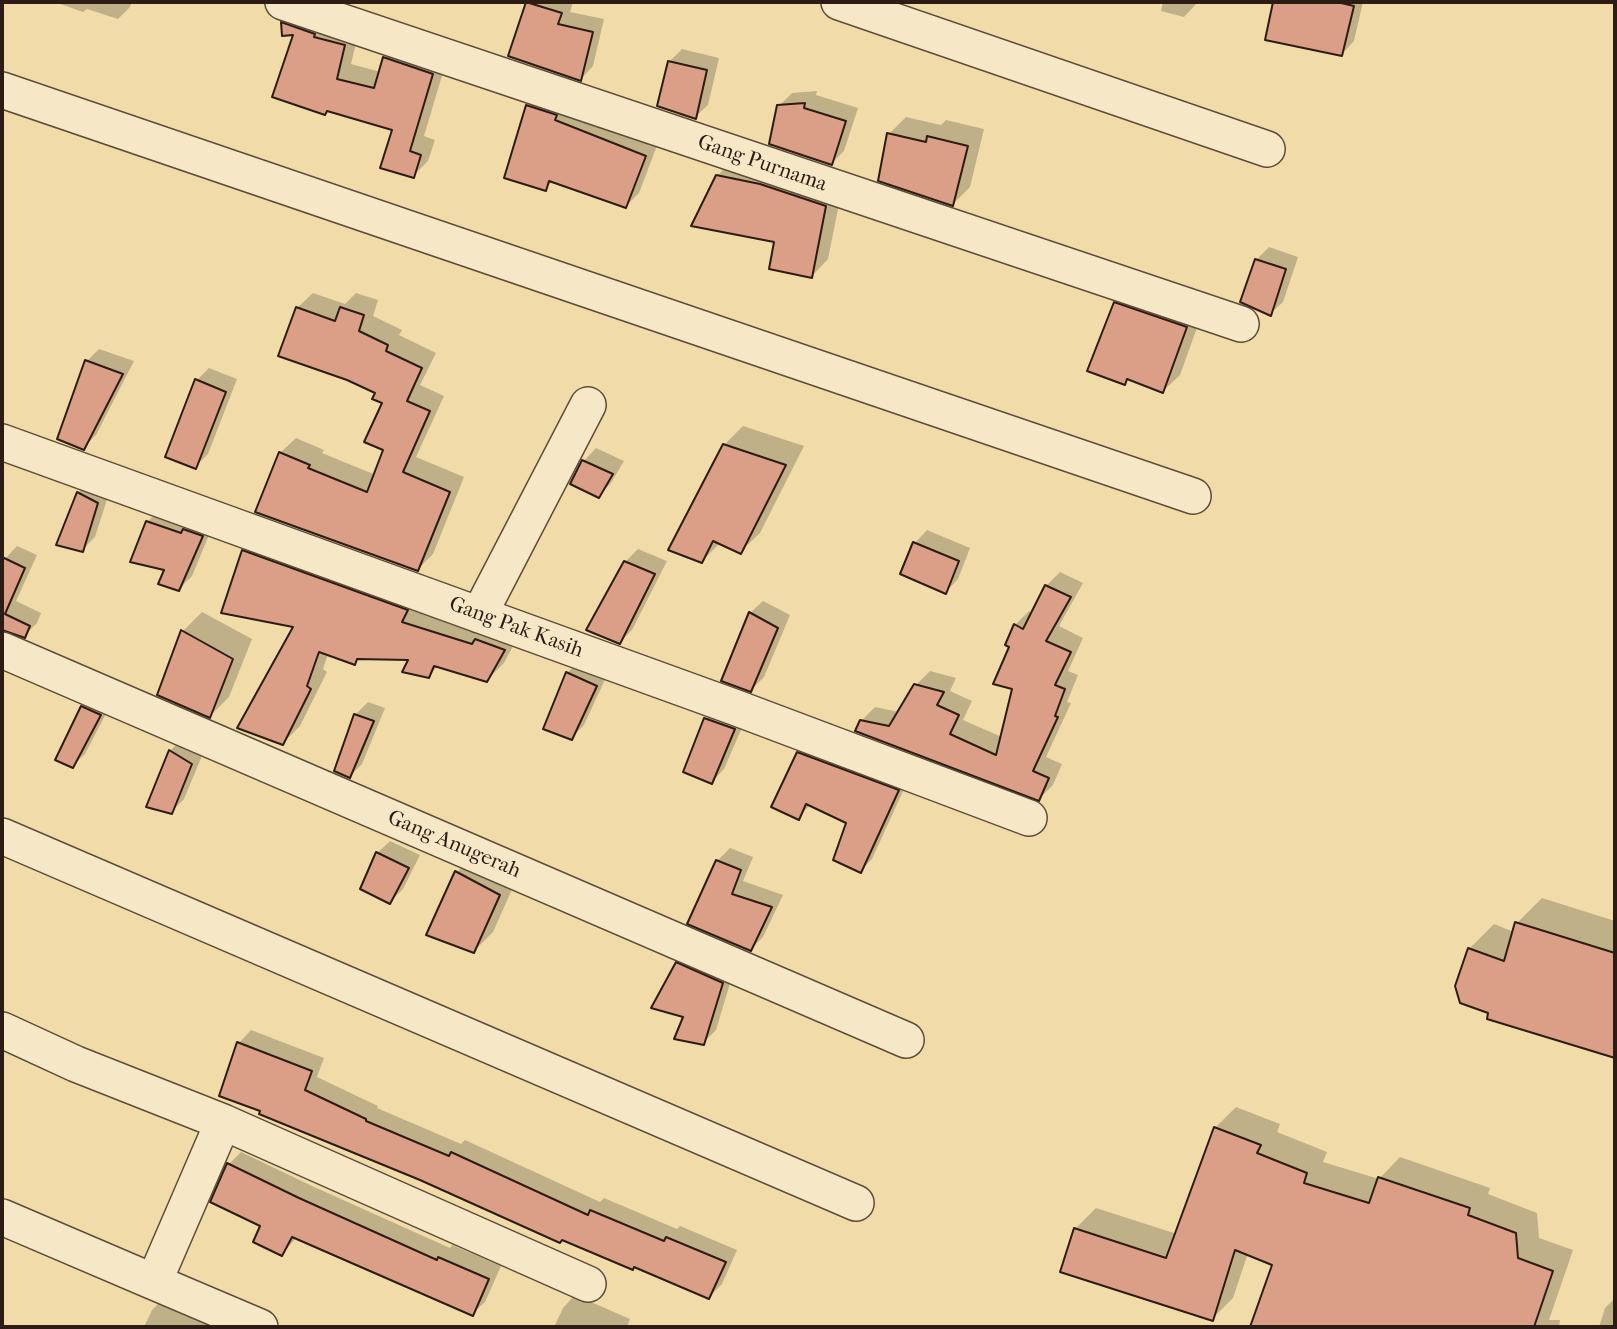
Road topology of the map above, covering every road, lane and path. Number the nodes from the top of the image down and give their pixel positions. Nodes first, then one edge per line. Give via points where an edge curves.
1 (283, 2) edge
2 (839, 2) edge
3 (2, 90) edge
4 (1267, 149) dead end
5 (1241, 324) dead end
6 (588, 405) dead end
7 (2, 442) edge
8 (1193, 496) dead end
9 (479, 615) junction
10 (2, 650) edge
11 (1029, 818) dead end
12 (2, 836) edge
13 (2, 1030) edge
14 (906, 1040) dead end
15 (223, 1122) junction
16 (856, 1203) dead end
17 (2, 1216) edge
18 (154, 1282) junction
19 (588, 1284) dead end
20 (260, 1327) edge

1 - 5 street, Gang Purnama
2 - 4 street
3 - 8 street
6 - 9 street
7 - 9 street, Gang Pak Kasih
9 - 11 street, Gang Pak Kasih
10 - 14 street, Gang Anugerah
12 - 16 street
13 - 15 street
15 - 18 street
15 - 19 street
17 - 18 street
18 - 20 street

